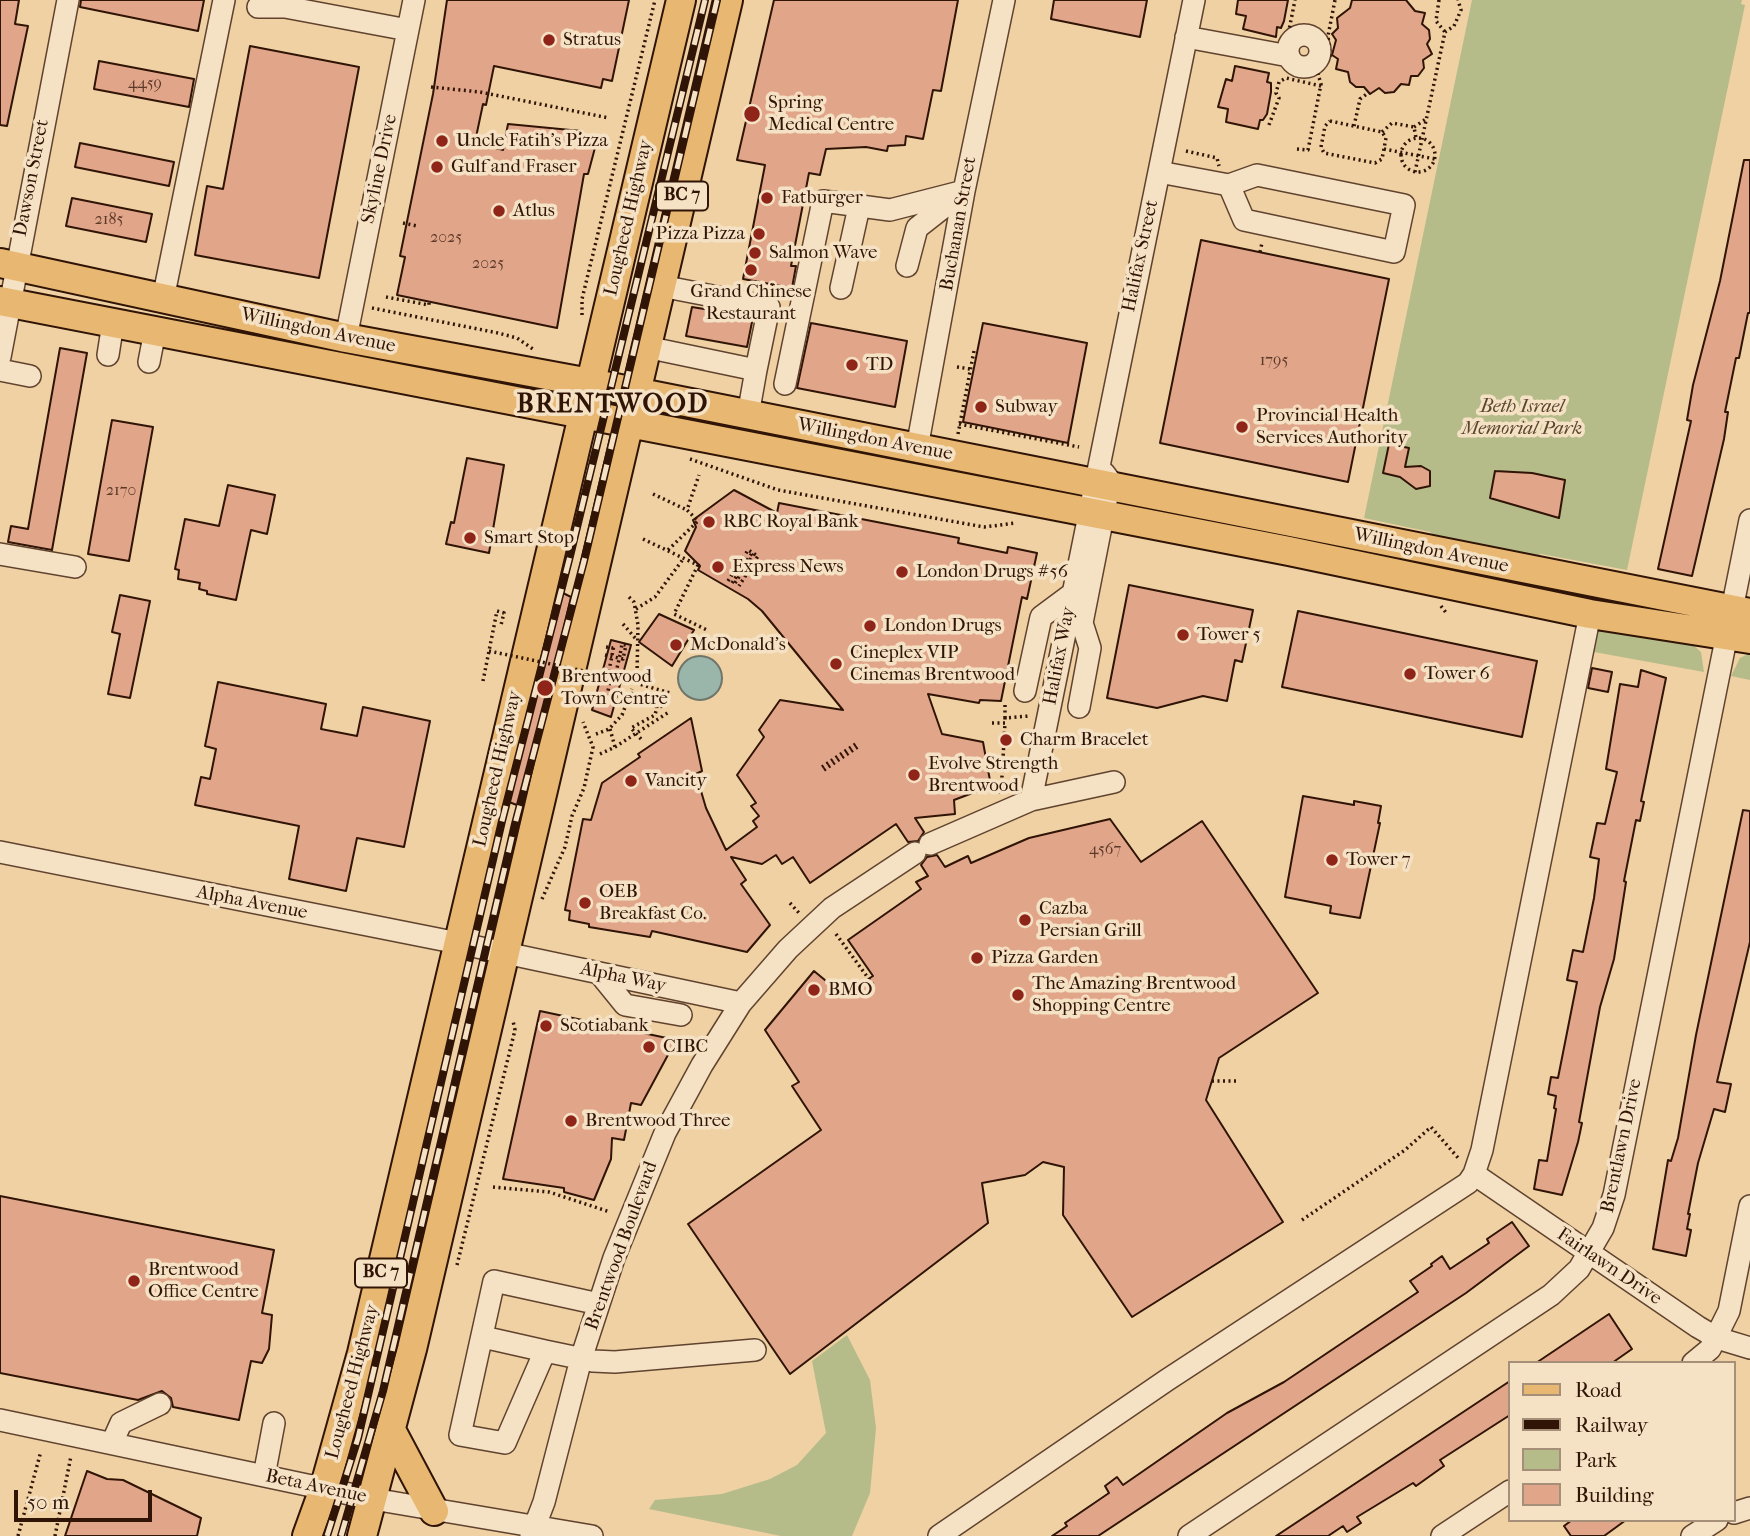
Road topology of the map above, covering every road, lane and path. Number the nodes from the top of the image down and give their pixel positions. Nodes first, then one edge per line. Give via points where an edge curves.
1 (68, 0) edge
2 (224, 0) edge
3 (415, 0) edge
4 (655, 0) edge
5 (681, 0) edge
6 (728, 0) edge
7 (1004, 0) edge
8 (1194, 0) edge
9 (1296, 0) edge
10 (1335, 0) edge
11 (1439, 0) edge
12 (1458, 0) edge
13 (258, 8) dead end
14 (408, 30) junction
15 (1445, 32) junction
16 (1186, 37) junction
17 (1292, 47) joint
18 (1321, 86) junction
19 (431, 87) dead end
20 (1368, 93) dead end
21 (609, 118) dead end
22 (1426, 119) junction
23 (1269, 125) dead end
24 (1354, 126) junction
25 (1414, 127) junction
26 (1382, 132) junction
27 (1311, 134) junction
28 (1323, 136) junction
29 (1419, 138) junction
30 (1297, 149) dead end
31 (1384, 149) junction
32 (1401, 152) junction
33 (1418, 156) junction
34 (1435, 159) junction
35 (1159, 172) junction
36 (1415, 172) junction
37 (1229, 185) junction
38 (964, 191) junction
39 (859, 206) junction
40 (403, 223) dead end
41 (417, 226) dead end
42 (8, 265) edge
43 (907, 266) dead end
44 (661, 286) junction
45 (841, 288) dead end
46 (386, 297) dead end
47 (163, 299) junction
48 (5, 302) edge
49 (429, 302) dead end
50 (352, 305) junction
51 (113, 323) junction
52 (580, 325) dead end
53 (155, 331) junction
54 (346, 338) junction
55 (646, 347) junction
56 (542, 351) dead end
57 (974, 351) dead end
58 (108, 355) dead end
59 (0, 358) edge
60 (149, 362) dead end
61 (957, 367) dead end
62 (970, 369) junction
63 (0, 370) edge
64 (756, 370) junction
65 (30, 376) dead end
66 (590, 383) junction
67 (785, 384) dead end
68 (636, 392) junction
69 (582, 415) junction
70 (748, 415) junction
71 (628, 424) junction
72 (960, 424) junction
73 (987, 429) junction
74 (958, 434) dead end
75 (1015, 435) junction
76 (984, 439) dead end
77 (1044, 440) junction
78 (1012, 445) dead end
79 (1079, 447) dead end
80 (917, 448) junction
81 (1042, 451) dead end
82 (685, 456) dead end
83 (699, 475) dead end
84 (1101, 479) junction
85 (653, 494) dead end
86 (1033, 502) junction
87 (687, 510) junction
88 (1096, 514) junction
89 (1750, 520) edge
90 (643, 539) dead end
91 (668, 550) junction
92 (753, 553) joint
93 (0, 554) edge
94 (684, 558) junction
95 (75, 567) dead end
96 (1072, 594) junction
97 (629, 597) dead end
98 (636, 609) junction
99 (1590, 614) junction
100 (623, 624) dead end
101 (1739, 624) edge
102 (501, 625) dead end
103 (708, 630) dead end
104 (637, 640) junction
105 (606, 647) dead end
106 (489, 651) junction
107 (605, 655) dead end
108 (594, 668) dead end
109 (637, 675) dead end
110 (611, 676) junction
111 (493, 678) dead end
112 (592, 682) dead end
113 (1025, 691) dead end
114 (670, 692) dead end
115 (607, 696) dead end
116 (1005, 702) dead end
117 (657, 706) junction
118 (664, 706) dead end
119 (1079, 707) dead end
120 (669, 712) dead end
121 (1031, 716) dead end
122 (583, 721) dead end
123 (1004, 721) junction
124 (992, 723) dead end
125 (609, 729) junction
126 (636, 733) junction
127 (596, 734) dead end
128 (641, 739) dead end
129 (858, 745) dead end
130 (615, 747) junction
131 (600, 754) dead end
132 (823, 769) dead end
133 (1114, 782) dead end
134 (1002, 800) dead end
135 (1031, 800) junction
136 (0, 852) edge
137 (790, 904) dead end
138 (537, 906) dead end
139 (799, 913) dead end
140 (836, 934) dead end
141 (458, 943) junction
142 (505, 953) junction
143 (599, 973) junction
144 (874, 986) dead end
145 (741, 1003) junction
146 (681, 1015) dead end
147 (512, 1016) dead end
148 (1212, 1081) dead end
149 (1236, 1081) dead end
150 (1474, 1174) junction
151 (493, 1187) dead end
152 (1750, 1206) edge
153 (610, 1212) dead end
154 (1302, 1220) dead end
155 (462, 1251) dead end
156 (1589, 1254) junction
157 (599, 1304) junction
158 (483, 1337) junction
159 (1717, 1338) junction
160 (1750, 1348) edge
161 (755, 1350) dead end
162 (545, 1351) junction
163 (581, 1359) junction
164 (1695, 1361) edge
165 (160, 1404) dead end
166 (0, 1420) edge
167 (274, 1423) dead end
168 (392, 1432) junction
169 (111, 1443) junction
170 (41, 1451) dead end
171 (71, 1456) dead end
172 (264, 1476) junction
173 (324, 1489) junction
174 (1508, 1492) edge
175 (373, 1499) junction
176 (434, 1511) junction
177 (1714, 1522) edge
178 (535, 1533) edge
179 (18, 1536) edge
180 (55, 1536) edge
181 (307, 1536) edge
182 (362, 1536) edge
183 (592, 1536) edge
184 (939, 1536) edge
185 (1189, 1536) edge
186 (1442, 1536) edge
187 (1692, 1536) edge

1 - 42 street, Dawson Street
2 - 47 street
3 - 14 street, Skyline Drive
4 - 52 path via 582,299
5 - 66 main road, Lougheed Highway / BC 7
6 - 44 main road, BC 7
7 - 38 street, Buchanan Street
8 - 16 street, Halifax Street
9 - 17 path via 1289,30
10 - 18 path via 1328,36 1330,56 1318,74
11 - 15 path via 1436,21
12 - 15 path via 1461,10 1454,26
13 - 14 street via 285,7
14 - 50 street, Skyline Drive
15 - 22 path
16 - 17 street
16 - 35 street, Halifax Street
18 - 23 path via 1286,78 1279,82 1279,98
18 - 27 path
19 - 21 path
20 - 24 path via 1360,99
22 - 25 path
22 - 29 path
24 - 26 path
24 - 28 path via 1330,121
25 - 26 path via 1392,123
25 - 29 path
26 - 31 path
27 - 28 path
27 - 30 path via 1308,150
28 - 31 path via 1324,153 1375,163 1382,159
29 - 32 path via 1406,143
29 - 33 path
29 - 34 path via 1434,149
31 - 32 path
32 - 33 path
32 - 36 path via 1403,164
33 - 34 path
33 - 36 path
34 - 36 path via 1429,170
35 - 37 street
35 - 84 street, Halifax Street
37 - 37 street via 1244,220 1394,252 1404,205 1257,175
38 - 39 street via 890,210
38 - 43 street via 918,228
38 - 80 street, Buchanan Street
39 - 45 street
39 - 67 street via 823,201
40 - 41 path
42 - 47 main road, Willingdon Avenue
42 - 48 street, Dawson Street
44 - 55 main road, BC 7
44 - 64 street via 769,307
46 - 49 path
47 - 54 main road, Willingdon Avenue
48 - 51 main road, Willingdon Avenue
48 - 59 street, Dawson Street
50 - 54 street, Skyline Drive
50 - 56 path via 498,332
51 - 53 main road, Willingdon Avenue
51 - 58 street
53 - 60 street
53 - 69 main road, Willingdon Avenue
54 - 66 main road, Willingdon Avenue
55 - 64 street
55 - 68 main road, BC 7
57 - 62 path
61 - 62 path
62 - 72 path
63 - 65 street
64 - 70 street
66 - 68 main road, Willingdon Avenue
66 - 69 main road, Lougheed Highway / BC 7
68 - 70 main road, Willingdon Avenue
68 - 71 main road, BC 7
69 - 71 main road, Willingdon Avenue
69 - 141 main road, Lougheed Highway / BC 7
70 - 80 main road, Willingdon Avenue
71 - 86 main road, Willingdon Avenue
71 - 142 main road, BC 7
72 - 73 path
72 - 74 path
73 - 75 path
73 - 76 path
75 - 77 path
75 - 78 path
77 - 79 path
77 - 81 path
80 - 84 main road, Willingdon Avenue
82 - 86 path via 778,490 984,527 1020,523
83 - 87 path
84 - 88 street, Halifax Street
84 - 101 main road, Willingdon Avenue
85 - 87 path
86 - 88 main road, Willingdon Avenue
87 - 91 path via 698,521
88 - 96 street, Halifax Way
88 - 99 main road, Willingdon Avenue
88 - 119 street via 1082,623 1090,648
89 - 101 street, Brentlawn Drive
90 - 91 path
91 - 94 path
92 - 92 path via 758,556 734,583 748,550
93 - 95 street
94 - 98 path via 655,597
94 - 103 path via 699,565 674,614
96 - 113 street via 1041,617
96 - 135 street, Halifax Way
97 - 98 path
98 - 104 path
99 - 101 main road, Willingdon Avenue
99 - 150 street
100 - 104 path
101 - 156 street, Brentlawn Drive via 1614,1195 1609,1216
102 - 106 path via 504,613 497,611
104 - 109 path
105 - 110 path, bridge via 614,645
106 - 110 path, bridge
106 - 111 path via 484,680 485,676
107 - 110 path, bridge via 623,659 626,645 622,644 620,655
108 - 112 path
110 - 114 path, bridge
110 - 115 path
116 - 123 path
117 - 118 path
117 - 125 path via 632,691 622,715
117 - 126 path via 655,715 631,728
120 - 126 path
121 - 123 path
122 - 138 path via 593,747 584,788 565,847
123 - 124 path
123 - 134 path
125 - 127 path
125 - 130 path
126 - 128 path
126 - 130 path
129 - 132 path
130 - 131 path
133 - 135 street, Brentwood Boulevard
135 - 145 street, Brentwood Boulevard via 922,848 832,908
136 - 141 street, Alpha Avenue
137 - 139 path
140 - 144 path
141 - 142 street, Alpha Avenue
141 - 173 main road, Lougheed Highway / BC 7 via 362,1353
142 - 143 street, Alpha Way
142 - 168 main road, BC 7
143 - 145 street, Alpha Way
143 - 146 street via 625,1005
145 - 157 street, Brentwood Boulevard via 665,1133
147 - 155 path via 515,1030
148 - 149 path
150 - 154 path via 1431,1127
150 - 156 street, Fairlawn Drive
150 - 184 street via 1468,1183
151 - 153 path via 549,1192
152 - 159 street via 1729,1311
156 - 159 street, Fairlawn Drive
156 - 185 street, Brentlawn Drive via 1551,1295
157 - 158 street via 494,1281
157 - 163 street, Brentwood Boulevard
158 - 162 street
158 - 162 street via 460,1435 505,1443
159 - 160 street, Fairlawn Drive
159 - 164 street
161 - 163 street via 615,1362
162 - 163 street
163 - 178 street, Brentwood Boulevard
165 - 169 street via 121,1423
166 - 169 street, Beta Avenue
167 - 172 street
168 - 175 main road, BC 7
168 - 176 main road
169 - 172 street, Beta Avenue
170 - 179 path
171 - 180 path
172 - 173 street, Beta Avenue
173 - 175 street, Beta Avenue
173 - 181 main road, Lougheed Highway / BC 7
174 - 186 street
175 - 176 street, Beta Avenue
175 - 182 main road, BC 7
176 - 178 street, Beta Avenue
177 - 187 street
178 - 183 street, Beta Avenue

